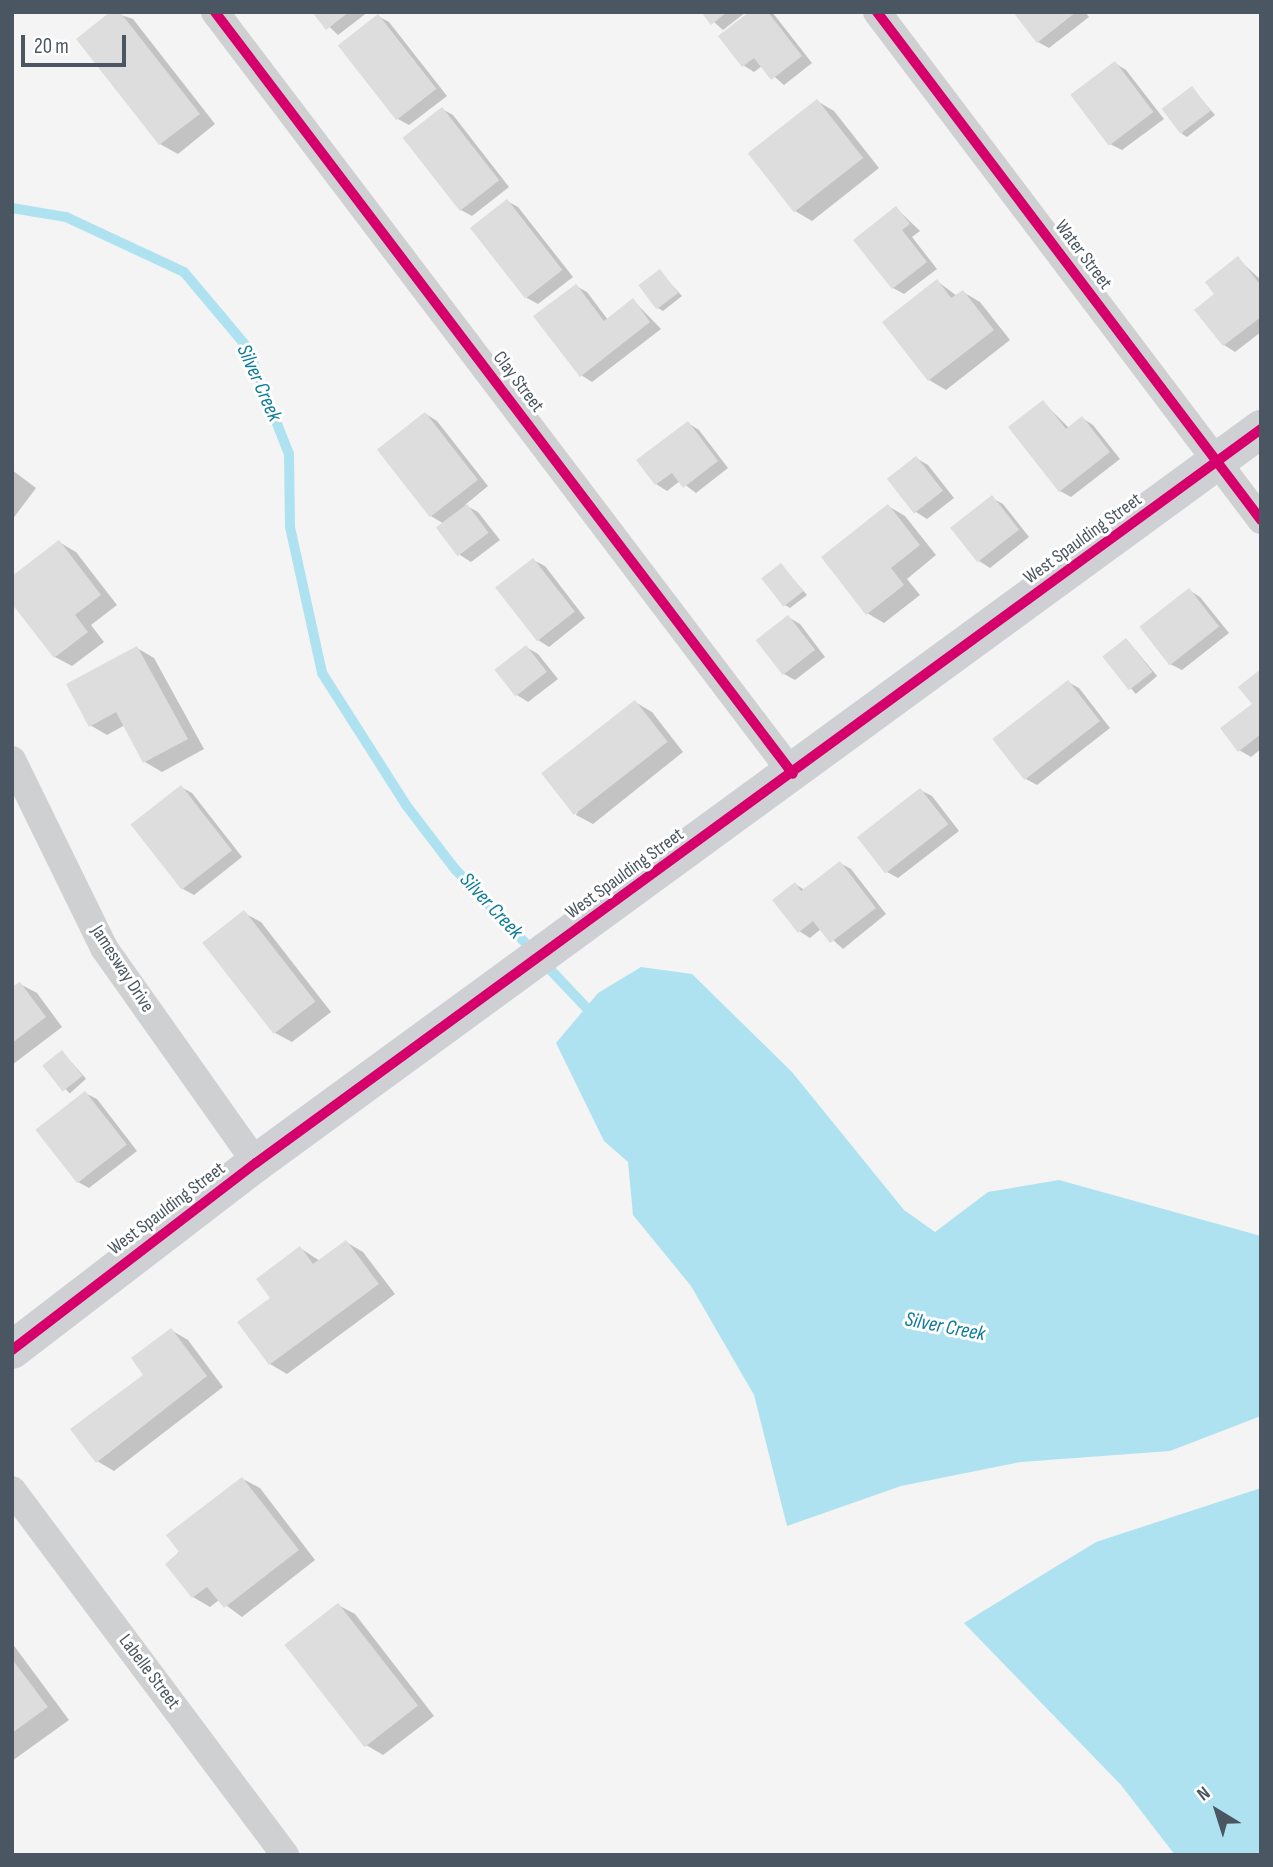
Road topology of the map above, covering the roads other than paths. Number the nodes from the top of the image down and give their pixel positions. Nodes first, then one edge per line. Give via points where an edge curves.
1 (215, 12) edge
2 (877, 12) edge
3 (1261, 429) edge
4 (1218, 461) junction
5 (1261, 520) edge
6 (12, 760) edge
7 (793, 774) junction
8 (257, 1163) junction
9 (12, 1350) edge
10 (12, 1490) edge
11 (285, 1855) edge

1 - 7 street, Clay Street
2 - 4 street, Water Street
3 - 4 street, West Spaulding Street
4 - 5 street, Water Street
4 - 7 street, West Spaulding Street
6 - 8 street, Jamesway Drive via 104,948
7 - 8 street, West Spaulding Street
8 - 9 street, West Spaulding Street
10 - 11 street, Labelle Street

